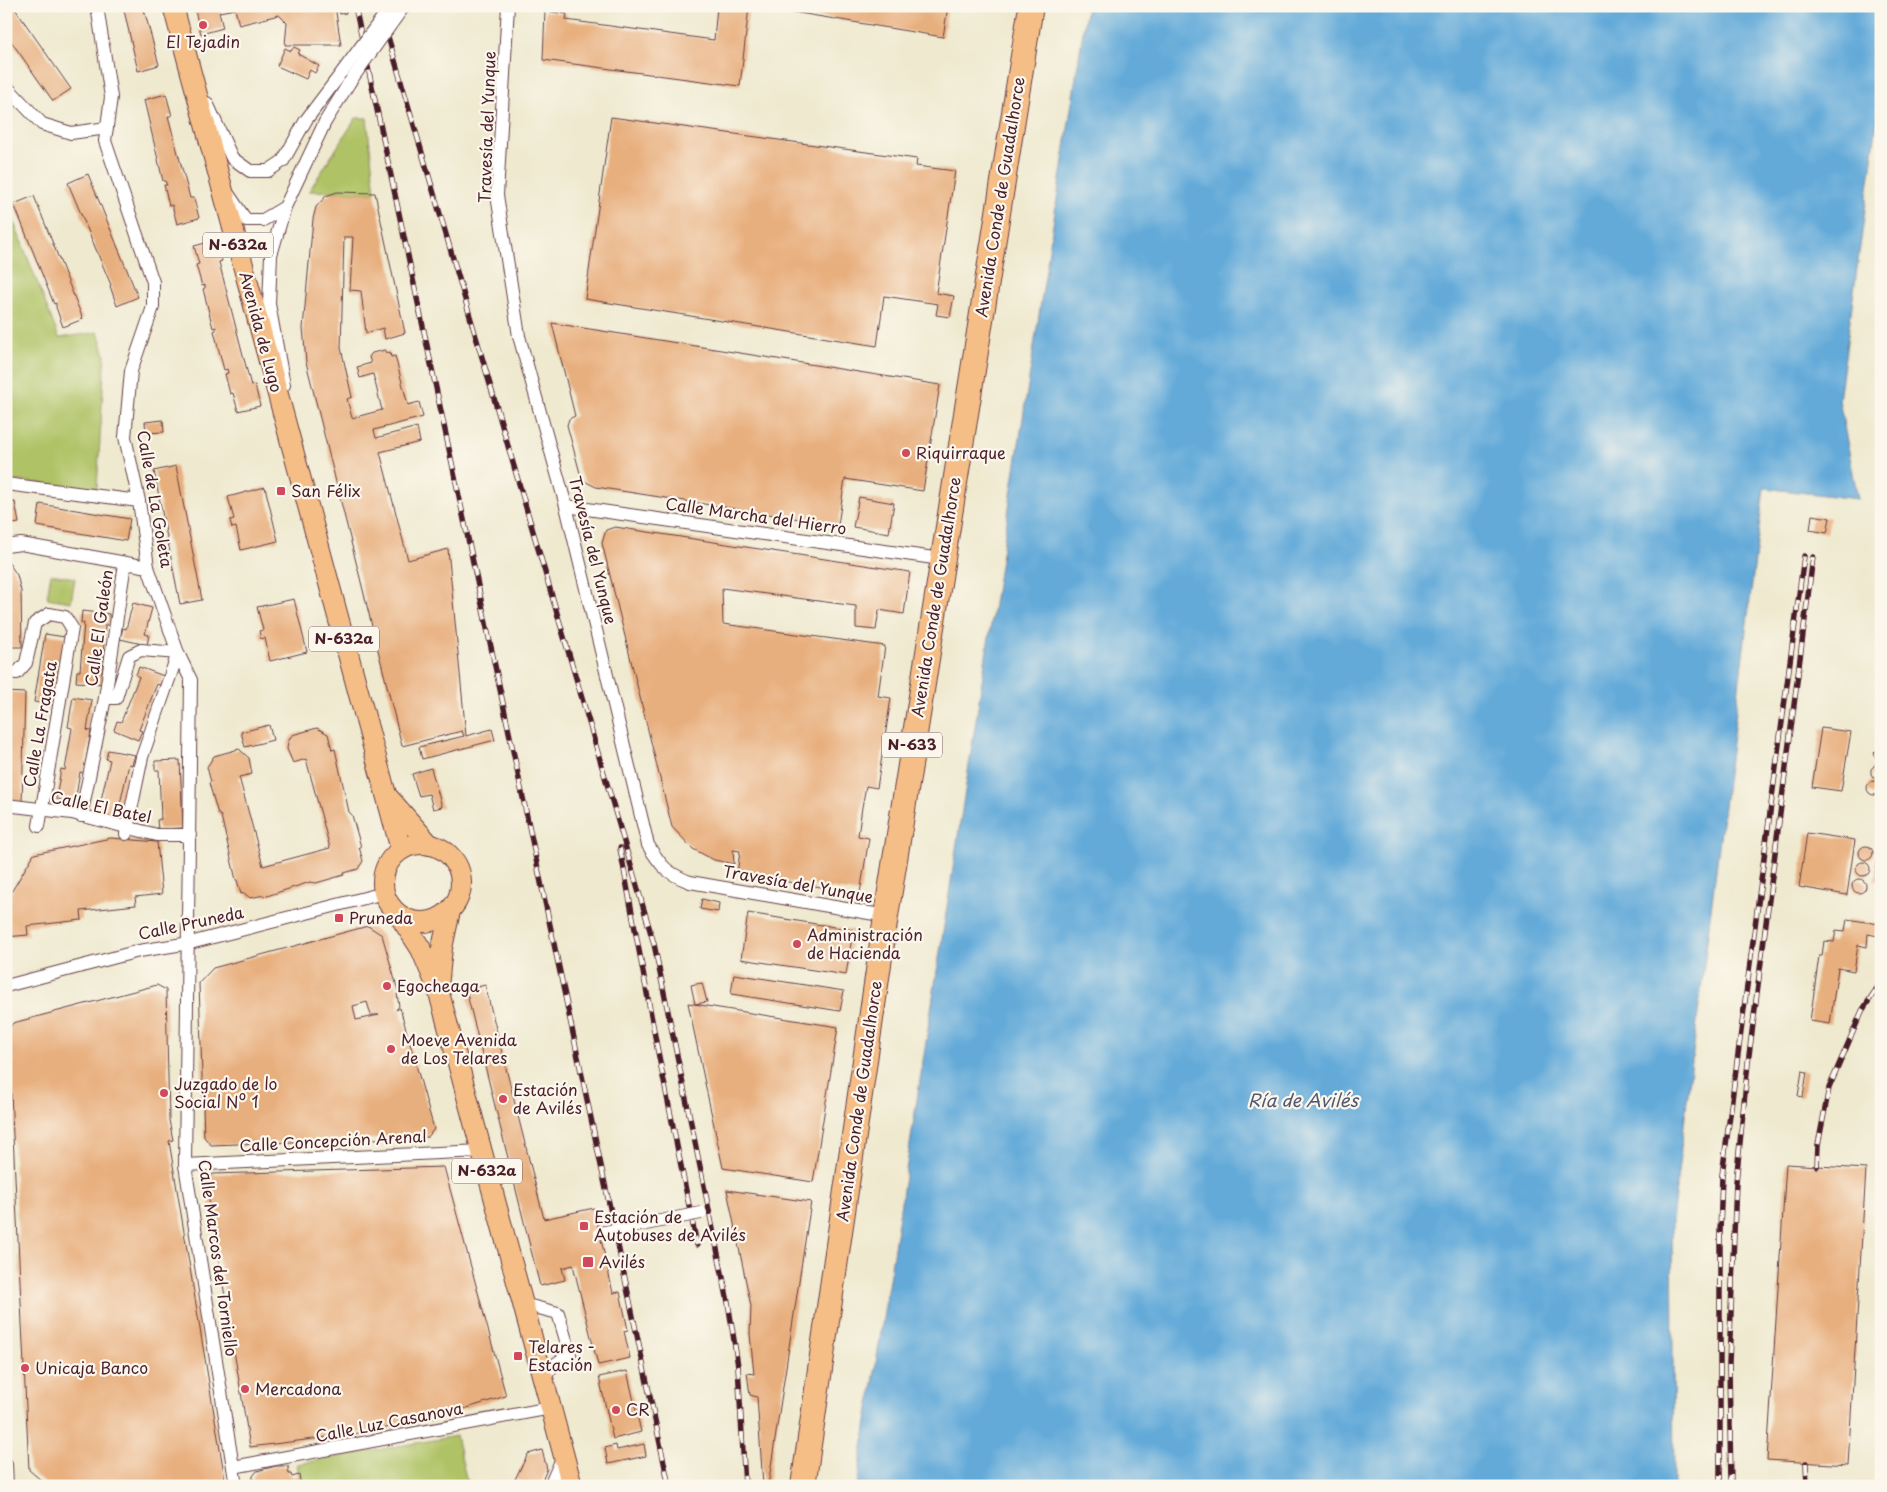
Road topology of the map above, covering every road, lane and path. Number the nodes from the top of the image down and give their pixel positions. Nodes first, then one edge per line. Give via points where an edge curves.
1 (97, 6) edge
2 (172, 6) edge
3 (391, 6) edge
4 (404, 6) edge
5 (508, 6) edge
6 (1031, 6) edge
7 (188, 62) junction
8 (346, 77) junction
9 (6, 86) edge
10 (107, 128) junction
11 (221, 183) junction
12 (285, 207) junction
13 (303, 483) junction
14 (6, 484) edge
15 (139, 501) junction
16 (566, 506) junction
17 (6, 546) edge
18 (941, 559) junction
19 (125, 563) junction
20 (148, 567) junction
21 (178, 653) junction
22 (6, 672) edge
23 (104, 698) junction
24 (385, 794) junction
25 (6, 805) edge
26 (42, 810) junction
27 (77, 814) junction
28 (39, 826) dead end
29 (127, 831) junction
30 (190, 835) junction
31 (430, 845) junction
32 (401, 850) junction
33 (384, 893) junction
34 (450, 911) junction
35 (399, 915) junction
36 (886, 916) junction
37 (190, 943) junction
38 (6, 986) edge
39 (438, 990) junction
40 (481, 1151) junction
41 (185, 1164) junction
42 (701, 1213) dead end
43 (600, 1233) dead end
44 (523, 1304) junction
45 (543, 1378) junction
46 (551, 1408) junction
47 (564, 1454) junction
48 (6, 1464) edge
49 (233, 1467) junction
50 (9, 1482) edge
51 (236, 1486) edge
52 (550, 1486) edge
53 (572, 1486) edge
54 (803, 1486) edge

1 - 10 street, Calle de La Goleta via 111,97
2 - 7 main road, Avenida de Lugo / N-632a
3 - 8 street, bridge
4 - 8 street, bridge
5 - 16 street, Travesía del Yunque via 497,195 519,336
6 - 18 highway, Avenida Conde de Guadalhorce / N-633
7 - 8 street via 232,158 250,171 268,171 283,160 306,120
7 - 11 main road, Avenida de Lugo / N-632a
8 - 12 street
9 - 10 street via 42,124 71,133
10 - 15 street, Calle de La Goleta via 105,141 154,282 153,307 131,371 125,437
11 - 12 street via 246,220 263,220
11 - 13 main road, Avenida de Lugo / N-632a
12 - 13 street via 271,255 269,304
13 - 24 main road, N-632a
14 - 15 street
15 - 20 street, Calle de La Goleta
16 - 18 street, Calle Marcha del Hierro
16 - 36 street, Travesía del Yunque via 648,845 661,866 690,882
17 - 19 street via 21,544
18 - 36 highway, Avenida Conde de Guadalhorce / N-633
19 - 20 street
19 - 23 street, Calle El Galeón
20 - 21 street, Calle de La Goleta
21 - 23 street, Calle El Galeón via 141,650 129,656 116,698
21 - 29 street via 142,757
21 - 30 street, Calle de La Goleta via 191,680
22 - 26 street, Calle La Fragata via 17,673 26,663 35,623 49,614 65,617 72,628 66,680
23 - 27 street, Calle El Galeón
24 - 31 main road, N-632a
24 - 32 main road, N-632a
25 - 26 street, Calle El Batel
26 - 27 street, Calle El Batel
26 - 28 street, Calle La Fragata
27 - 29 street, Calle El Batel
29 - 30 street, Calle El Batel
30 - 37 street, Calle de La Goleta
31 - 32 main road
31 - 34 main road, N-632a via 442,850 460,874 461,888
32 - 33 main road via 384,872
33 - 35 main road, N-632a
33 - 37 street, Calle Pruneda
34 - 35 main road via 426,922 412,921
34 - 39 main road, N-632a
35 - 39 main road, N-632a via 420,948
36 - 54 highway, Avenida Conde de Guadalhorce / N-633
37 - 38 street, Calle Pruneda via 139,951
37 - 41 street, Calle Marcos del Torniello
39 - 40 main road, N-632a
40 - 41 street, Calle Concepción Arenal
40 - 44 main road, N-632a
41 - 49 street, Calle Marcos del Torniello
42 - 43 street, bridge
44 - 45 main road, N-632a
44 - 45 street via 558,1312 570,1354
45 - 46 main road, N-632a
46 - 47 main road, N-632a
46 - 49 street, Calle Luz Casanova
47 - 52 street
47 - 53 main road, N-632a
48 - 50 street
49 - 51 street, Calle Marcos del Torniello

